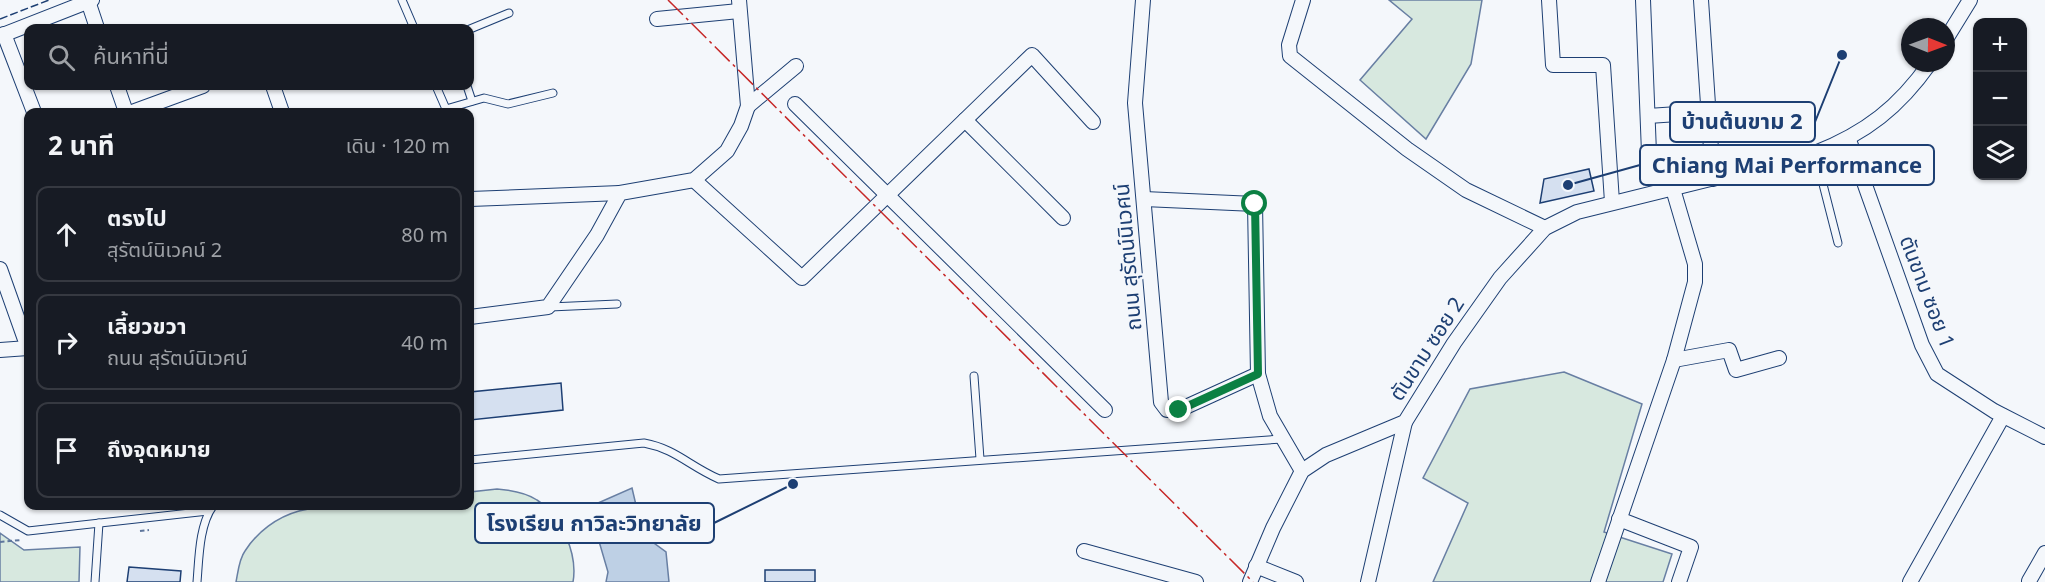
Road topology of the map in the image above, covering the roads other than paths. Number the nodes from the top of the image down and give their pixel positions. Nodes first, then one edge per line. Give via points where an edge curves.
1 (402, 0) edge
2 (1143, 0) edge
3 (1303, 0) edge
4 (1549, 0) edge
5 (1643, 0) edge
6 (1701, 0) edge
7 (1970, 0) edge
8 (90, 1) edge
9 (739, 5) edge
10 (509, 13) dead end
11 (657, 19) dead end
12 (30, 24) edge
13 (96, 24) edge
14 (412, 24) edge
15 (1955, 24) edge
16 (24, 26) edge
17 (474, 27) edge
18 (2, 35) edge
19 (796, 66) dead end
20 (1923, 72) edge
21 (24, 88) edge
22 (25, 90) edge
23 (118, 90) edge
24 (192, 90) edge
25 (274, 90) edge
26 (438, 90) edge
27 (468, 90) edge
28 (553, 93) dead end
29 (472, 101) junction
30 (795, 104) dead end
31 (748, 106) junction
32 (32, 108) edge
33 (125, 108) edge
34 (143, 108) edge
35 (281, 108) edge
36 (446, 108) edge
37 (449, 108) edge
38 (1708, 112) junction
39 (1648, 116) junction
40 (965, 120) junction
41 (1093, 122) dead end
42 (1849, 140) junction
43 (1649, 153) dead end
44 (1815, 153) junction
45 (1713, 179) junction
46 (694, 180) junction
47 (1673, 189) junction
48 (620, 193) junction
49 (887, 195) junction
50 (1144, 199) junction
51 (474, 200) edge
52 (1612, 201) junction
53 (1063, 218) dead end
54 (1545, 228) junction
55 (1838, 243) dead end
56 (0, 269) edge
57 (617, 304) dead end
58 (548, 307) junction
59 (474, 316) edge
60 (24, 337) edge
61 (24, 348) edge
62 (0, 351) edge
63 (1779, 358) dead end
64 (1674, 360) junction
65 (1258, 374) junction
66 (974, 376) dead end
67 (1106, 410) dead end
68 (2003, 416) junction
69 (1406, 422) junction
70 (2045, 437) edge
71 (1282, 439) junction
72 (980, 459) junction
73 (474, 460) edge
74 (1302, 471) junction
75 (196, 510) edge
76 (210, 510) edge
77 (0, 515) edge
78 (1619, 519) junction
79 (99, 523) junction
80 (1084, 551) dead end
81 (2045, 553) edge
82 (1256, 566) junction
83 (2029, 581) edge
84 (95, 582) edge
85 (197, 582) edge
86 (1196, 582) edge
87 (1250, 582) edge
88 (1296, 582) edge
89 (1368, 582) edge
90 (1598, 582) edge
91 (1679, 582) edge
92 (1910, 582) edge

1 - 14 lane
2 - 50 street, ถนน สุรัตน์นิเวศน์ via 1135,103
3 - 54 street via 1289,45 1290,56 1407,149 1466,190
4 - 52 street via 1553,65 1603,65
5 - 39 street
6 - 38 street
7 - 15 street
8 - 12 street
8 - 13 street
9 - 11 street
9 - 31 street
10 - 17 lane
16 - 18 street
18 - 21 street
19 - 31 street
20 - 42 street via 1898,102
22 - 32 street
23 - 33 street
24 - 34 street
25 - 35 street
26 - 36 lane
27 - 29 lane
28 - 29 lane via 508,104 483,98
29 - 37 lane
30 - 49 street
31 - 46 street via 727,151
38 - 39 street
38 - 45 street
39 - 43 street
40 - 41 street via 1032,56
40 - 49 street
40 - 53 street
42 - 44 street
42 - 68 street, ตันขาม ซอย 1 via 1922,345 1937,374
44 - 45 street
44 - 55 lane
45 - 47 street
46 - 48 street
46 - 49 street via 802,278
47 - 52 street
47 - 64 street via 1695,264 1695,282
48 - 51 street
48 - 58 street
49 - 67 street
50 - 65 street via 1255,204
50 - 65 street, ถนน สุรัตน์นิเวศน์ via 1161,402 1167,410 1179,410
52 - 54 street
54 - 69 street, ตันขาม ซอย 2 via 1500,278
56 - 60 street
57 - 58 lane
58 - 59 street
61 - 62 street
63 - 64 street via 1736,370 1729,350
64 - 78 street
65 - 71 street via 1270,416
66 - 72 lane
68 - 70 street, ตันขาม ซอย 1
68 - 92 street
69 - 74 street, ตันขาม ซอย 2 via 1326,455
69 - 89 street
71 - 72 lane
71 - 74 street
72 - 73 lane via 719,479 666,447 644,443
74 - 82 street
75 - 79 lane
76 - 85 lane
77 - 79 lane via 28,531
78 - 90 street
78 - 91 street via 1691,548
79 - 84 lane
80 - 86 street
81 - 83 street
82 - 87 street
82 - 88 street

